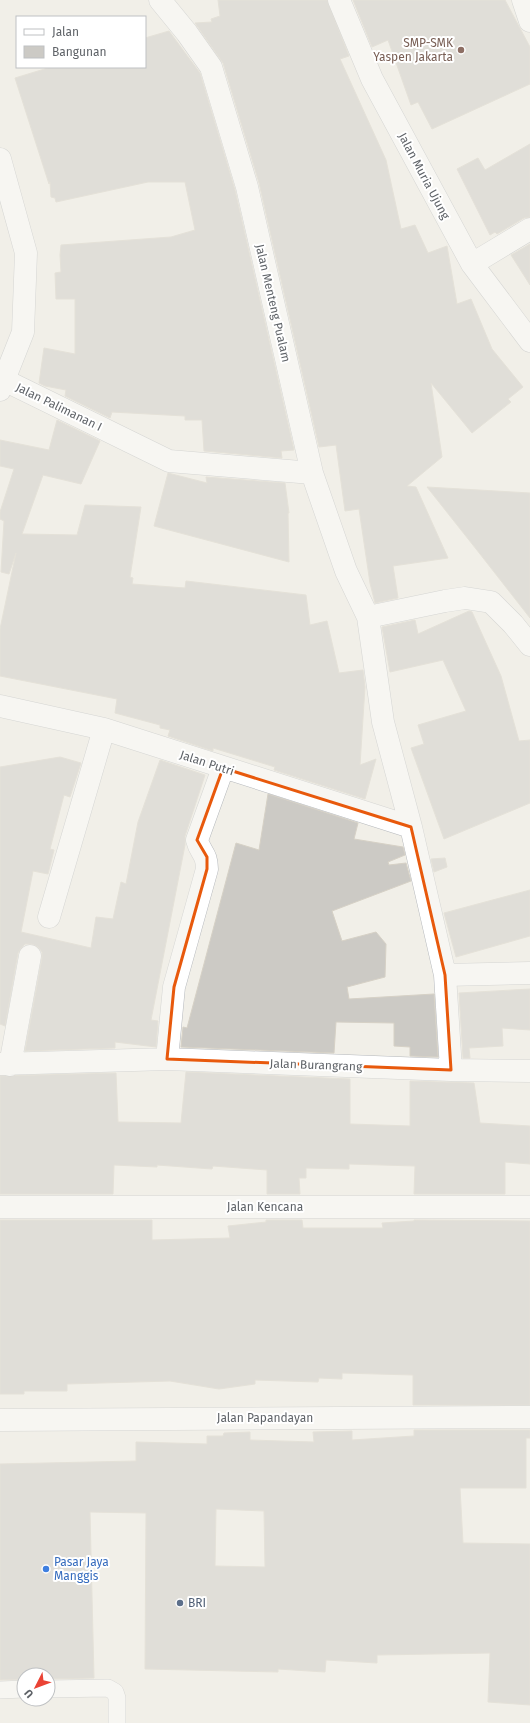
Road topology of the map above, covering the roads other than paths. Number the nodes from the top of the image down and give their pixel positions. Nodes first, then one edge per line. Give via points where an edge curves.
1 (160, 0) edge
2 (339, 0) edge
3 (523, 0) edge
4 (530, 21) edge
5 (0, 159) edge
6 (530, 228) edge
7 (472, 264) junction
8 (530, 341) edge
9 (1, 382) edge
10 (312, 473) junction
11 (368, 617) junction
12 (530, 645) edge
13 (0, 706) edge
14 (104, 729) junction
15 (223, 768) junction
16 (412, 827) junction
17 (49, 917) dead end
18 (30, 956) dead end
19 (530, 973) edge
20 (445, 975) junction
21 (167, 1059) junction
22 (5, 1064) edge
23 (451, 1070) junction
24 (530, 1071) edge
25 (0, 1207) edge
26 (530, 1208) edge
27 (530, 1417) edge
28 (0, 1420) edge
29 (16, 1689) edge
30 (56, 1689) edge
31 (0, 1690) edge
32 (117, 1723) edge

1 - 10 street, Jalan Menteng Pualam via 211,67 247,187
2 - 7 street, Jalan Muria Ujung via 372,79
3 - 4 street
5 - 9 street, Jalan Palimanan I via 26,253 23,332
6 - 7 street
7 - 8 street, Jalan Muria Ujung
9 - 10 street, Jalan Palimanan I via 169,461
10 - 11 street, Jalan Menteng Pualam via 346,571
11 - 12 street via 465,598 491,602
11 - 16 street via 383,722
13 - 14 street, Jalan Putri
14 - 15 street, Jalan Putri
14 - 17 street
15 - 16 street, Jalan Putri
15 - 21 street via 197,840 207,858 207,869 174,987
16 - 20 street
18 - 22 street
19 - 20 street
20 - 23 street
21 - 22 street, Jalan Burangrang
21 - 23 street, Jalan Burangrang
23 - 24 street, Jalan Burangrang
25 - 26 street, Jalan Kencana
27 - 28 street, Jalan Papandayan
29 - 31 lane
30 - 32 lane via 108,1688 115,1692 117,1698

